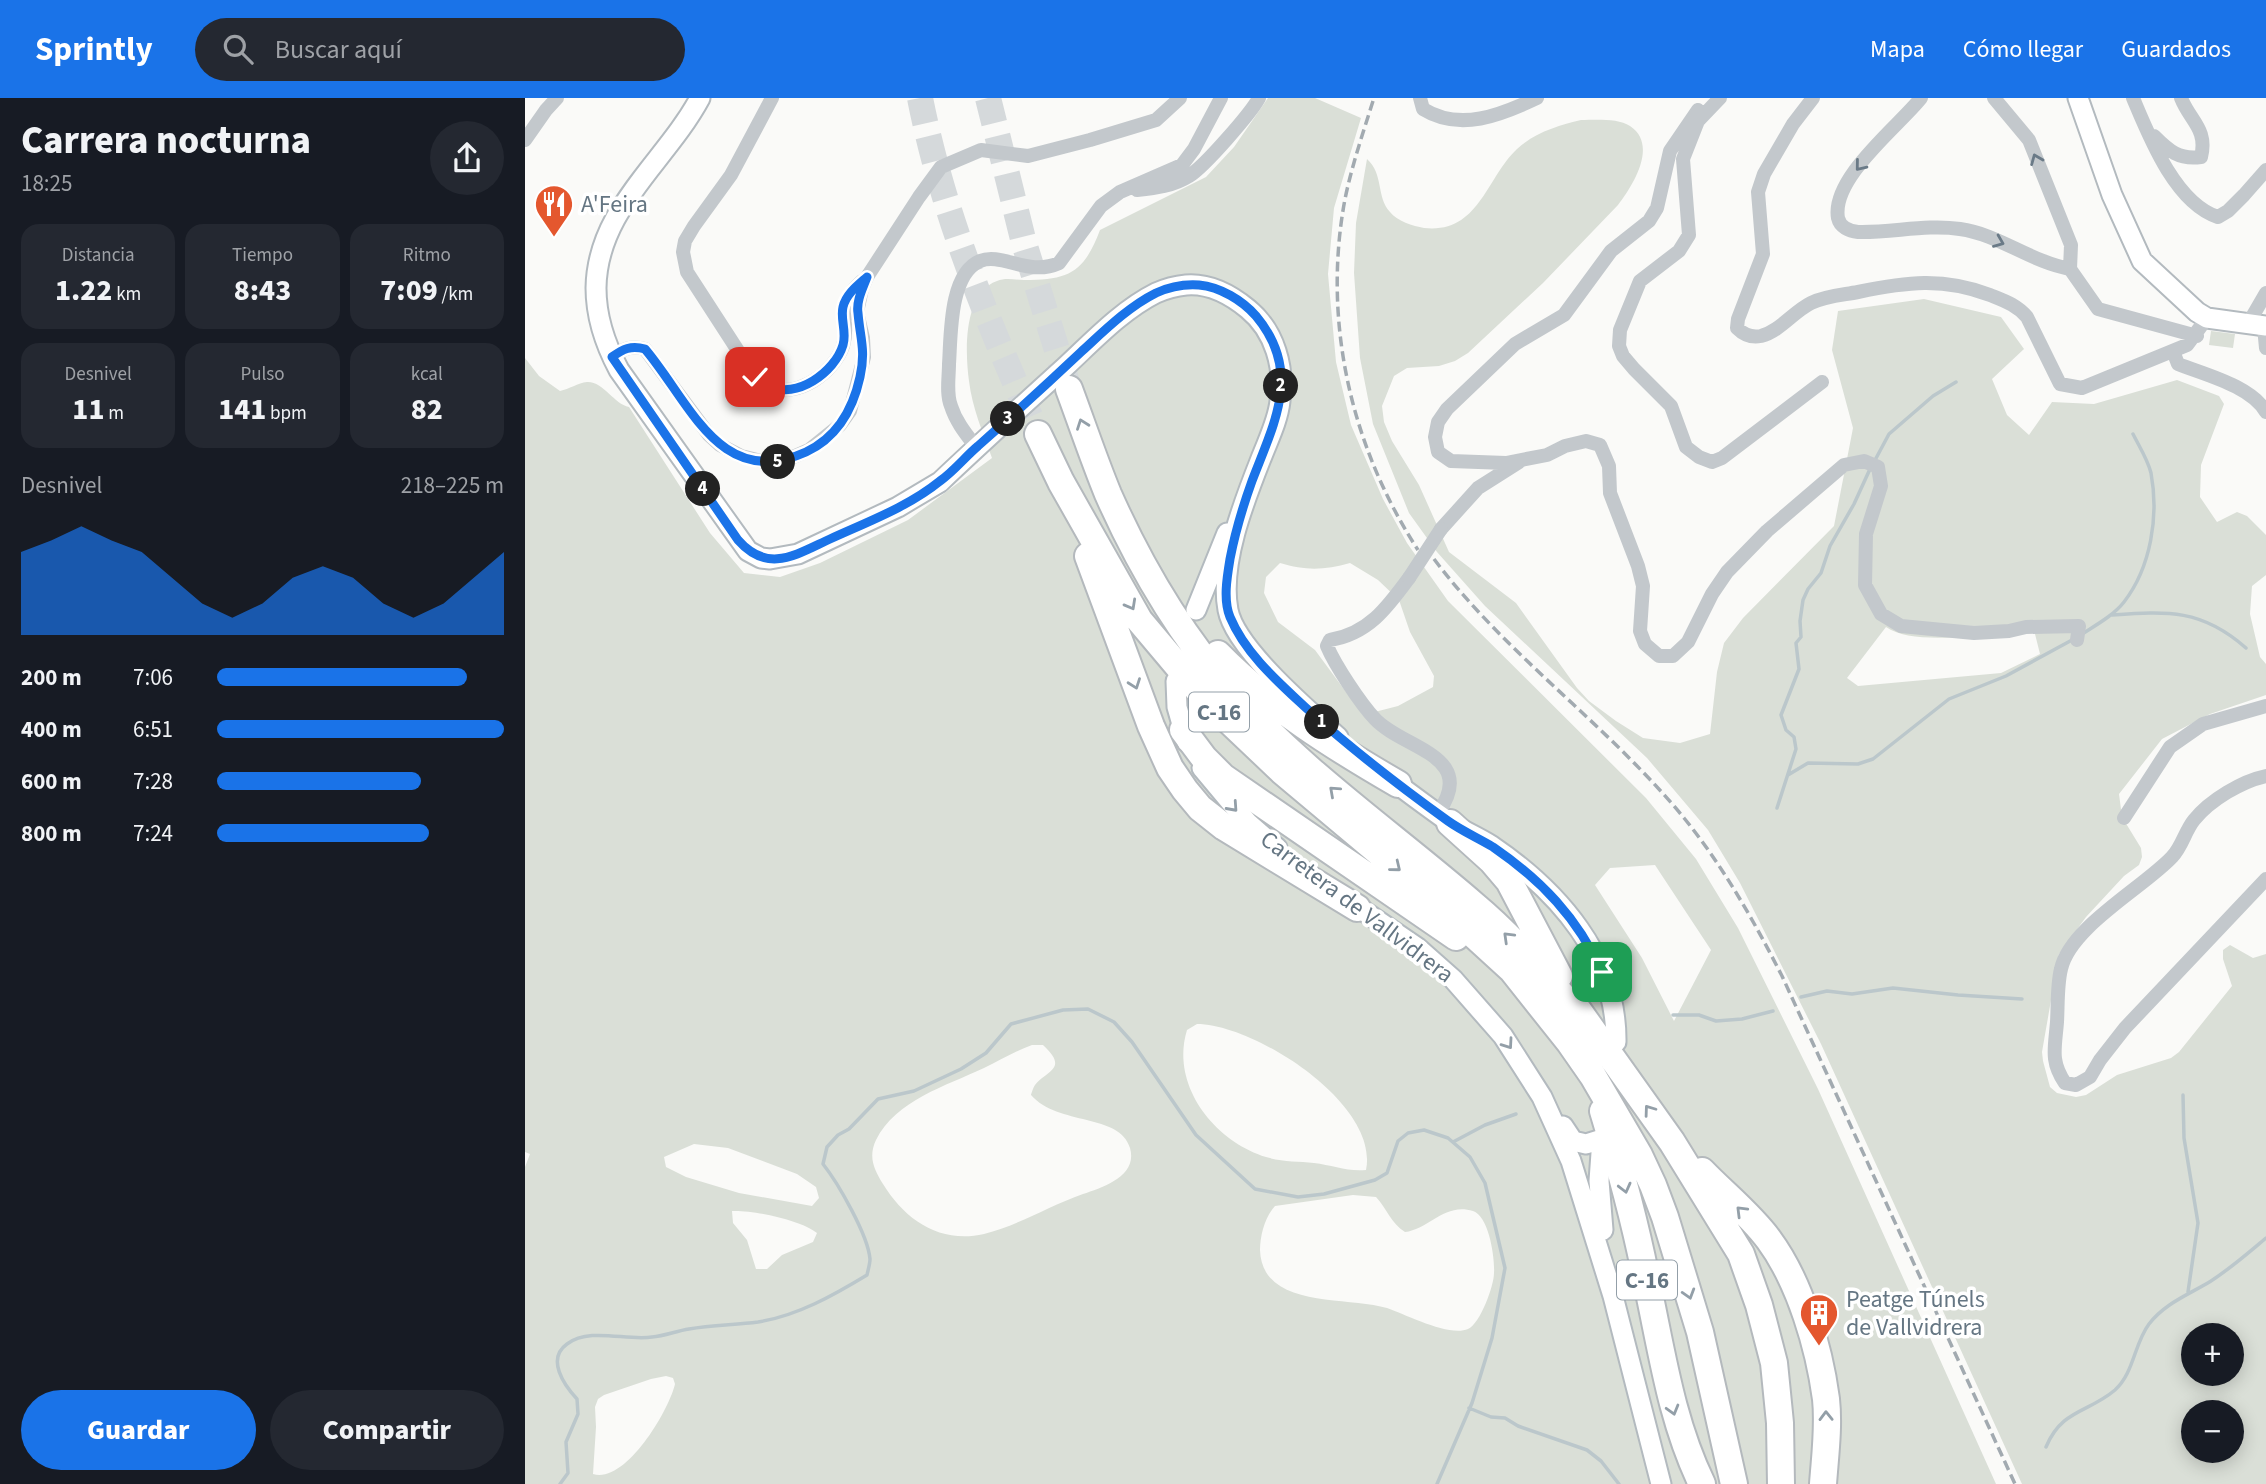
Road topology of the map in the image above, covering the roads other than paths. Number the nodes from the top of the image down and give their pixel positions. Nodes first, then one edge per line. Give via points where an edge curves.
1 (557, 98) edge
2 (699, 98) edge
3 (772, 98) edge
4 (1180, 98) edge
5 (1221, 98) edge
6 (1259, 98) edge
7 (1420, 98) edge
8 (1538, 98) edge
9 (1720, 98) edge
10 (1813, 98) edge
11 (1912, 98) edge
12 (1921, 98) edge
13 (1994, 98) edge
14 (2078, 98) edge
15 (2133, 98) edge
16 (2181, 98) edge
17 (1699, 110) edge
18 (1904, 115) junction
19 (2146, 127) junction
20 (525, 140) edge
21 (2266, 170) edge
22 (1120, 192) junction
23 (2070, 269) junction
24 (867, 277) junction
25 (2266, 293) edge
26 (2207, 318) junction
27 (2259, 326) edge
28 (2197, 335) junction
29 (2266, 348) edge
30 (2172, 351) junction
31 (612, 357) junction
32 (1822, 382) dead end
33 (1069, 389) tunnel mouth
34 (2266, 412) edge
35 (1038, 434) tunnel mouth
36 (978, 446) junction
37 (1095, 459) junction
38 (1521, 461) junction
39 (1061, 482) junction
40 (1251, 485) junction
41 (1228, 612) junction
42 (2077, 640) dead end
43 (1176, 681) dead end
44 (2266, 706) edge
45 (1183, 730) junction
46 (2266, 776) edge
47 (1398, 785) junction
48 (1444, 818) junction
49 (2124, 818) dead end
50 (2266, 879) edge
51 (1357, 908) junction
52 (1579, 1033) junction
53 (1616, 1042) dead end
54 (1593, 1076) junction
55 (1542, 1097) junction
56 (1672, 1142) junction
57 (1613, 1296) junction
58 (1661, 1484) edge
59 (1702, 1484) edge
60 (1734, 1484) edge
61 (1781, 1484) edge
62 (1823, 1484) edge

1 - 20 street
2 - 31 main road via 626,199 604,241 596,276 597,314
3 - 24 street via 731,175 685,241 687,272 755,377 770,387 785,389 813,381 836,360 843,345 843,307
4 - 24 street via 1156,120 1090,140 1028,156 981,150 941,167
5 - 22 street via 1182,165
6 - 22 street via 1192,175 1167,186
7 - 8 street via 1423,109 1445,120 1488,118
9 - 17 street
10 - 30 street via 1763,174 1758,192 1763,254 1738,319 1737,328 1743,334 1764,335 1822,299 1937,282 1978,290 2019,308 2055,376 2069,387 2082,388
11 - 18 street
12 - 18 street
23 -> 13 street via 2071,245 2029,140
14 - 26 main road via 2112,195 2142,261
15 - 19 street
16 - 19 street via 2200,130 2204,143 2201,157 2187,159 2170,153
17 - 32 street via 1683,159 1689,234 1679,251 1640,281 1620,330 1622,356 1671,406 1686,447 1712,462
17 - 38 street via 1669,151 1657,208 1649,221 1611,251 1564,315 1515,344 1477,377 1438,422 1438,452 1451,461
18 -> 23 street via 1843,190 1837,209 1843,227 1858,232 1960,229
19 - 21 street via 2162,163 2189,197 2218,217
22 - 36 street via 1091,216 1059,263 1030,268 984,259 965,273 954,302 950,404 959,424
23 - 28 street via 2098,309
24 - 31 street via 857,312 863,357 850,411 827,437 784,461 755,461 720,444 645,349 626,348
25 - 27 street
26 - 27 main road
26 - 28 street
27 - 29 street
28 - 30 street
30 - 34 street via 2178,364 2248,393
31 - 36 main road via 738,540 761,558 798,554 898,507 940,482
37 -> 33 highway, C-16
35 - 39 highway, C-16
36 - 40 main road via 1139,304 1165,290 1204,285 1232,296 1251,312 1280,361 1276,422
37 - 47 highway via 1164,580 1208,644 1267,698
52 -> 37 highway, C-16 via 1525,954 1475,906 1275,739 1229,690 1157,589
38 - 42 street via 1586,441 1600,445 1609,466 1610,493 1643,586 1640,631 1645,644 1658,656 1673,656 1688,642 1727,572 1767,531 1844,465 1864,461 1878,467 1881,486 1866,534 1865,585 1881,614 1901,626 1974,634 2079,626
38 - 48 street, bridge via 1478,488 1441,529 1388,607 1366,628 1330,639 1327,646 1374,718 1442,762 1450,788
39 -> 51 highway via 1150,726 1185,790 1224,827
39 -> 52 highway, C-16 via 1139,620 1203,696
40 - 41 main road via 1228,572
40 - 41 main road via 1196,610 1209,604
41 - 47 main road via 1273,678
43 - 45 main road, Carretera de Vallvidrera
44 - 49 street via 2203,724 2170,747
45 -> 51 main road, Carretera de Vallvidrera via 1198,763 1248,823
45 - 52 highway via 1223,777 1485,958
46 - 50 street via 2217,801 2195,820 2173,856 2071,946 2061,968 2055,1042 2055,1067 2065,1083 2076,1085 2090,1077 2125,1028
47 - 48 main road
48 - 52 highway via 1509,881 1530,917
48 - 53 main road via 1527,872 1565,910 1602,972 1612,1001
51 -> 55 main road, Carretera de Vallvidrera via 1418,948 1453,979 1503,1035
52 - 54 highway, C-16
56 -> 52 highway, C-16
54 -> 59 highway, C-16 via 1631,1209 1668,1390
54 -> 60 highway, C-16 via 1630,1136 1661,1207 1700,1332
55 - 57 main road, Carretera de Vallvidrera via 1571,1161
55 - 57 main road via 1573,1141 1586,1144 1602,1139 1600,1212
56 - 61 highway, C-16 via 1741,1254 1753,1284 1774,1363
62 -> 56 highway, C-16 via 1826,1399 1794,1284 1767,1237
57 - 58 main road

